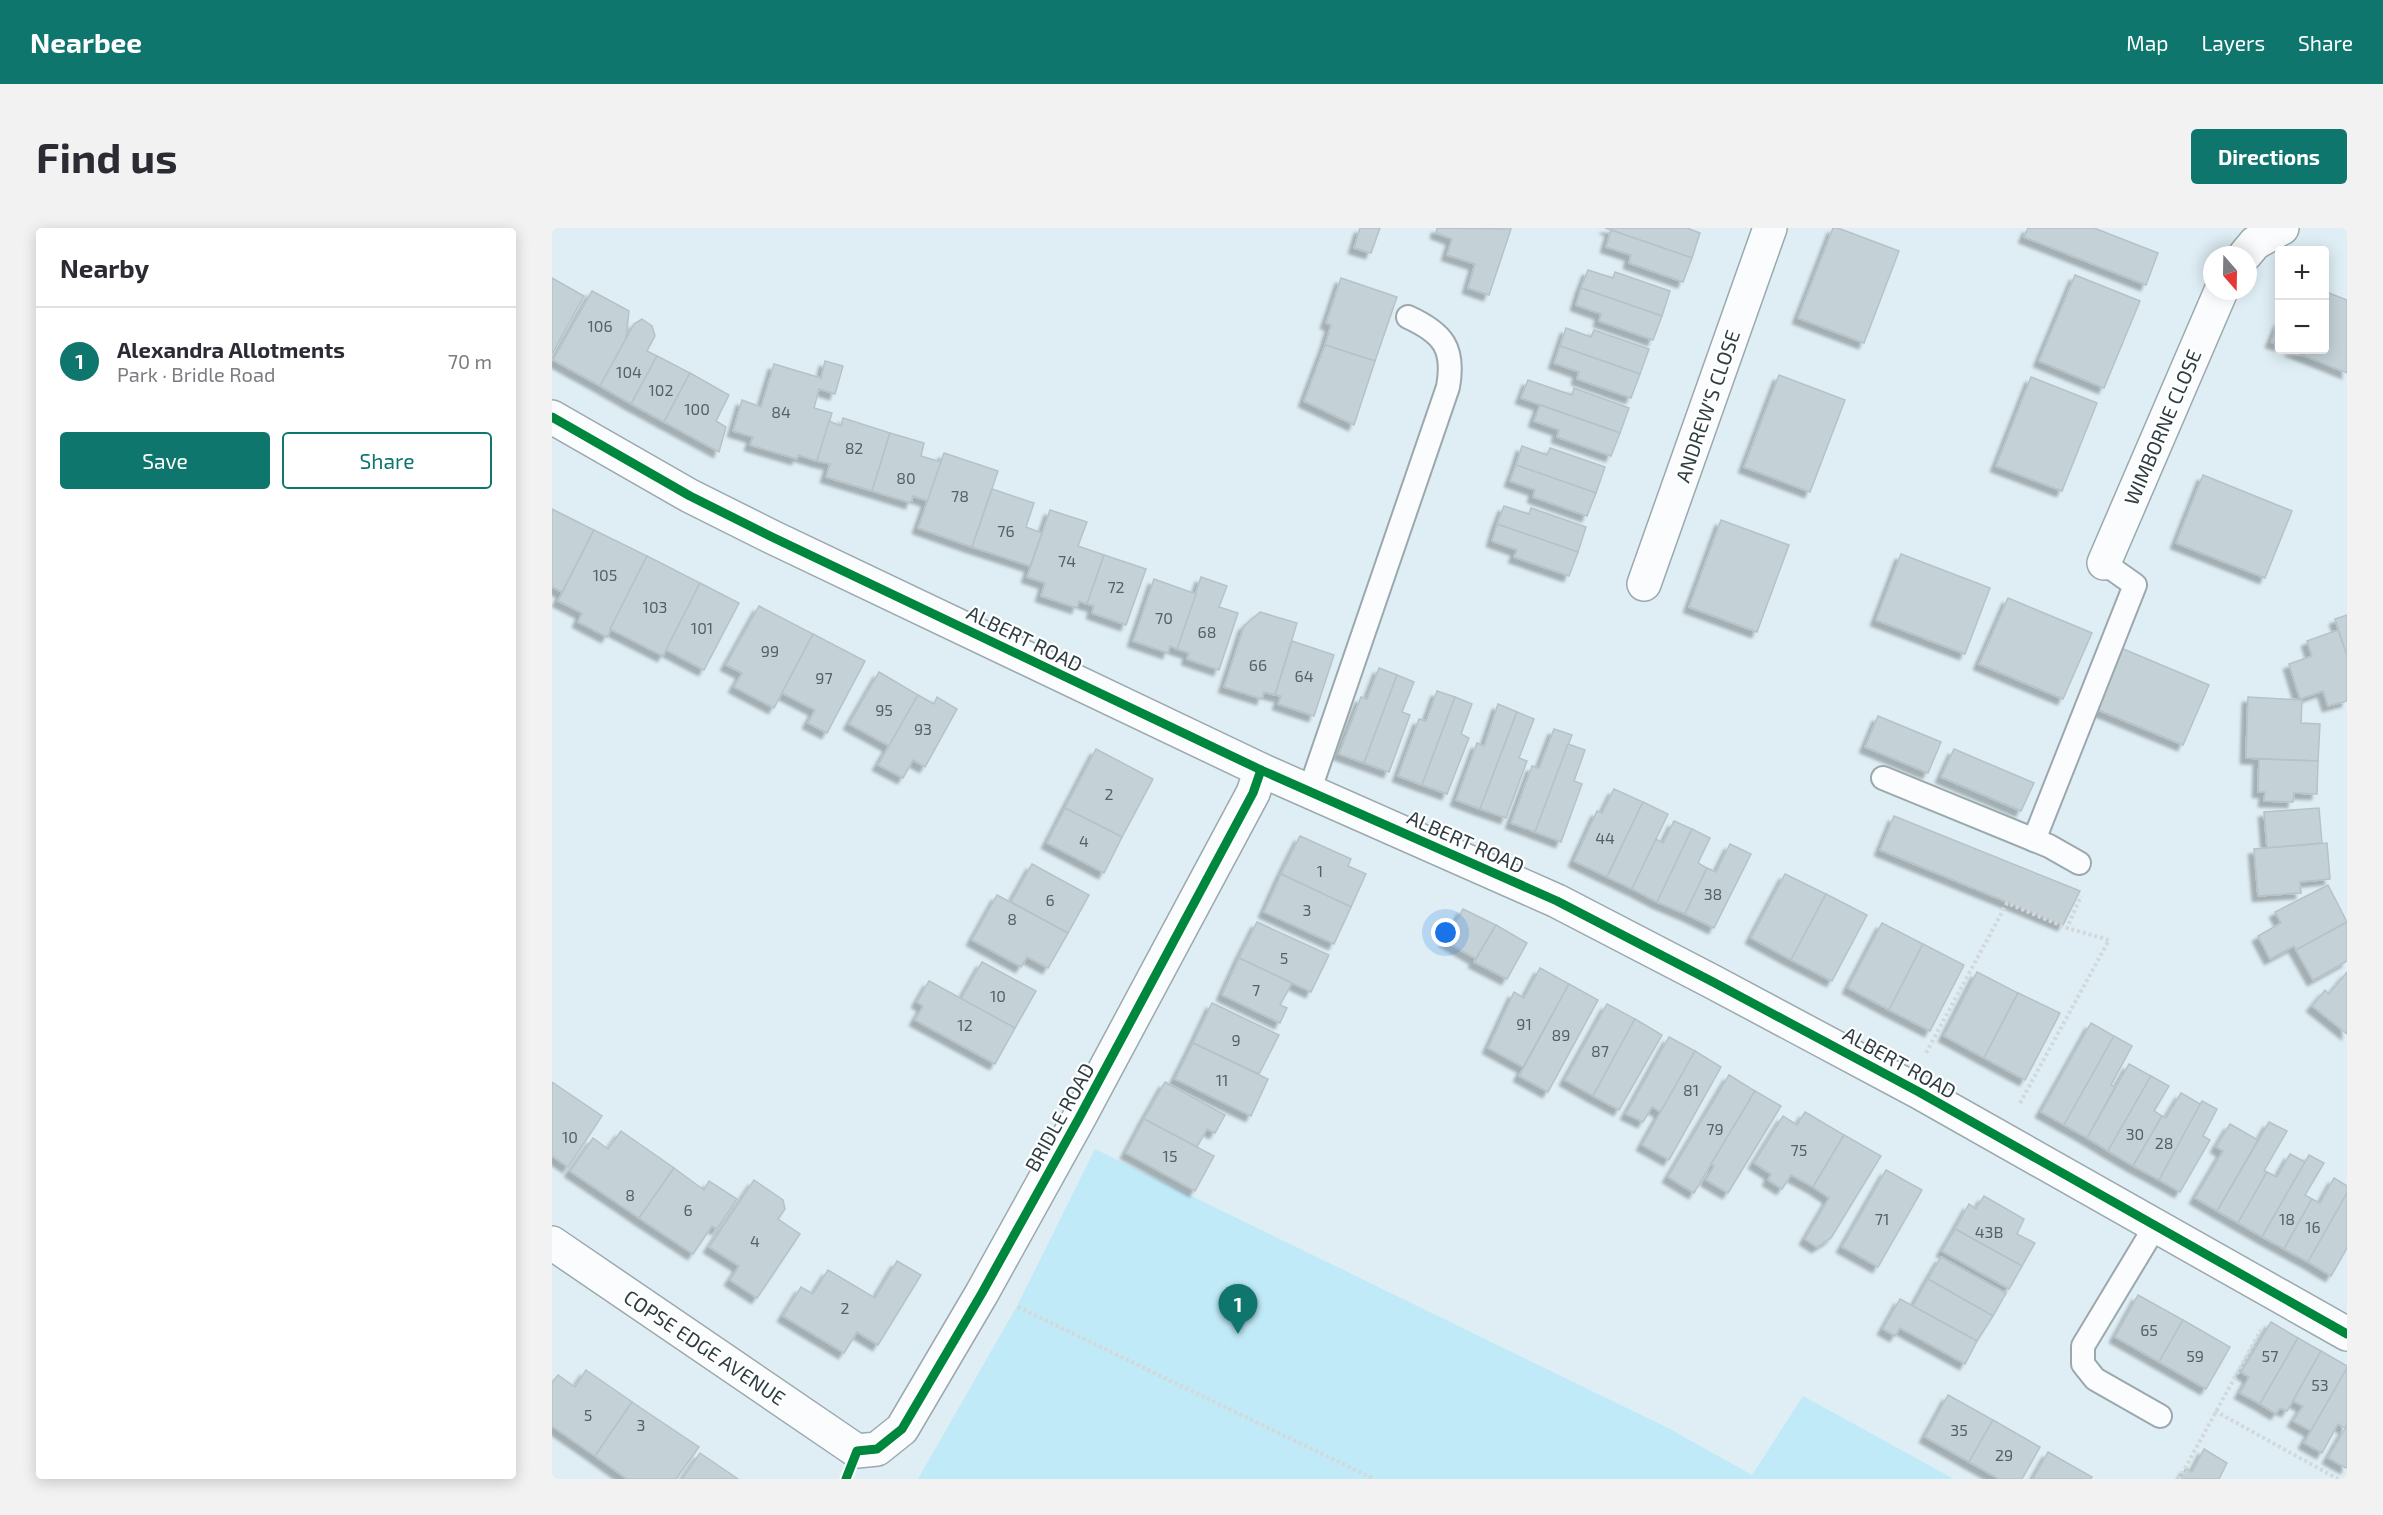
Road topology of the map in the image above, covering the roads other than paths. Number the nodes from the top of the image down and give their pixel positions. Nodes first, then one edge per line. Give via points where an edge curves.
1 (1770, 228) edge
2 (2282, 228) edge
3 (2252, 246) edge
4 (2217, 300) edge
5 (1408, 317) dead end
6 (552, 417) edge
7 (2104, 563) joint
8 (1644, 584) dead end
9 (1261, 770) junction
10 (1883, 778) dead end
11 (1310, 792) junction
12 (2034, 840) junction
13 (2079, 862) road end
14 (2156, 1225) junction
15 (552, 1243) edge
16 (2347, 1334) edge
17 (2160, 1416) dead end
18 (857, 1451) joint

1 - 8 street, ANDREW'S CLOSE
2 - 3 street
4 - 7 street, WIMBORNE CLOSE
5 - 11 lane via 1426,325 1449,351 1449,387
6 - 9 street, ALBERT ROAD via 690,496 772,537
7 - 12 lane via 2135,585
9 - 11 street, ALBERT ROAD
9 - 18 street, BRIDLE ROAD via 1253,793 1085,1108 902,1429 877,1449
10 - 12 lane
11 - 14 street, ALBERT ROAD via 1557,901 1908,1086
12 - 13 lane
14 - 16 street, ALBERT ROAD
14 - 17 lane via 2083,1346 2083,1364 2095,1379
15 - 18 street, COPSE EDGE AVENUE

